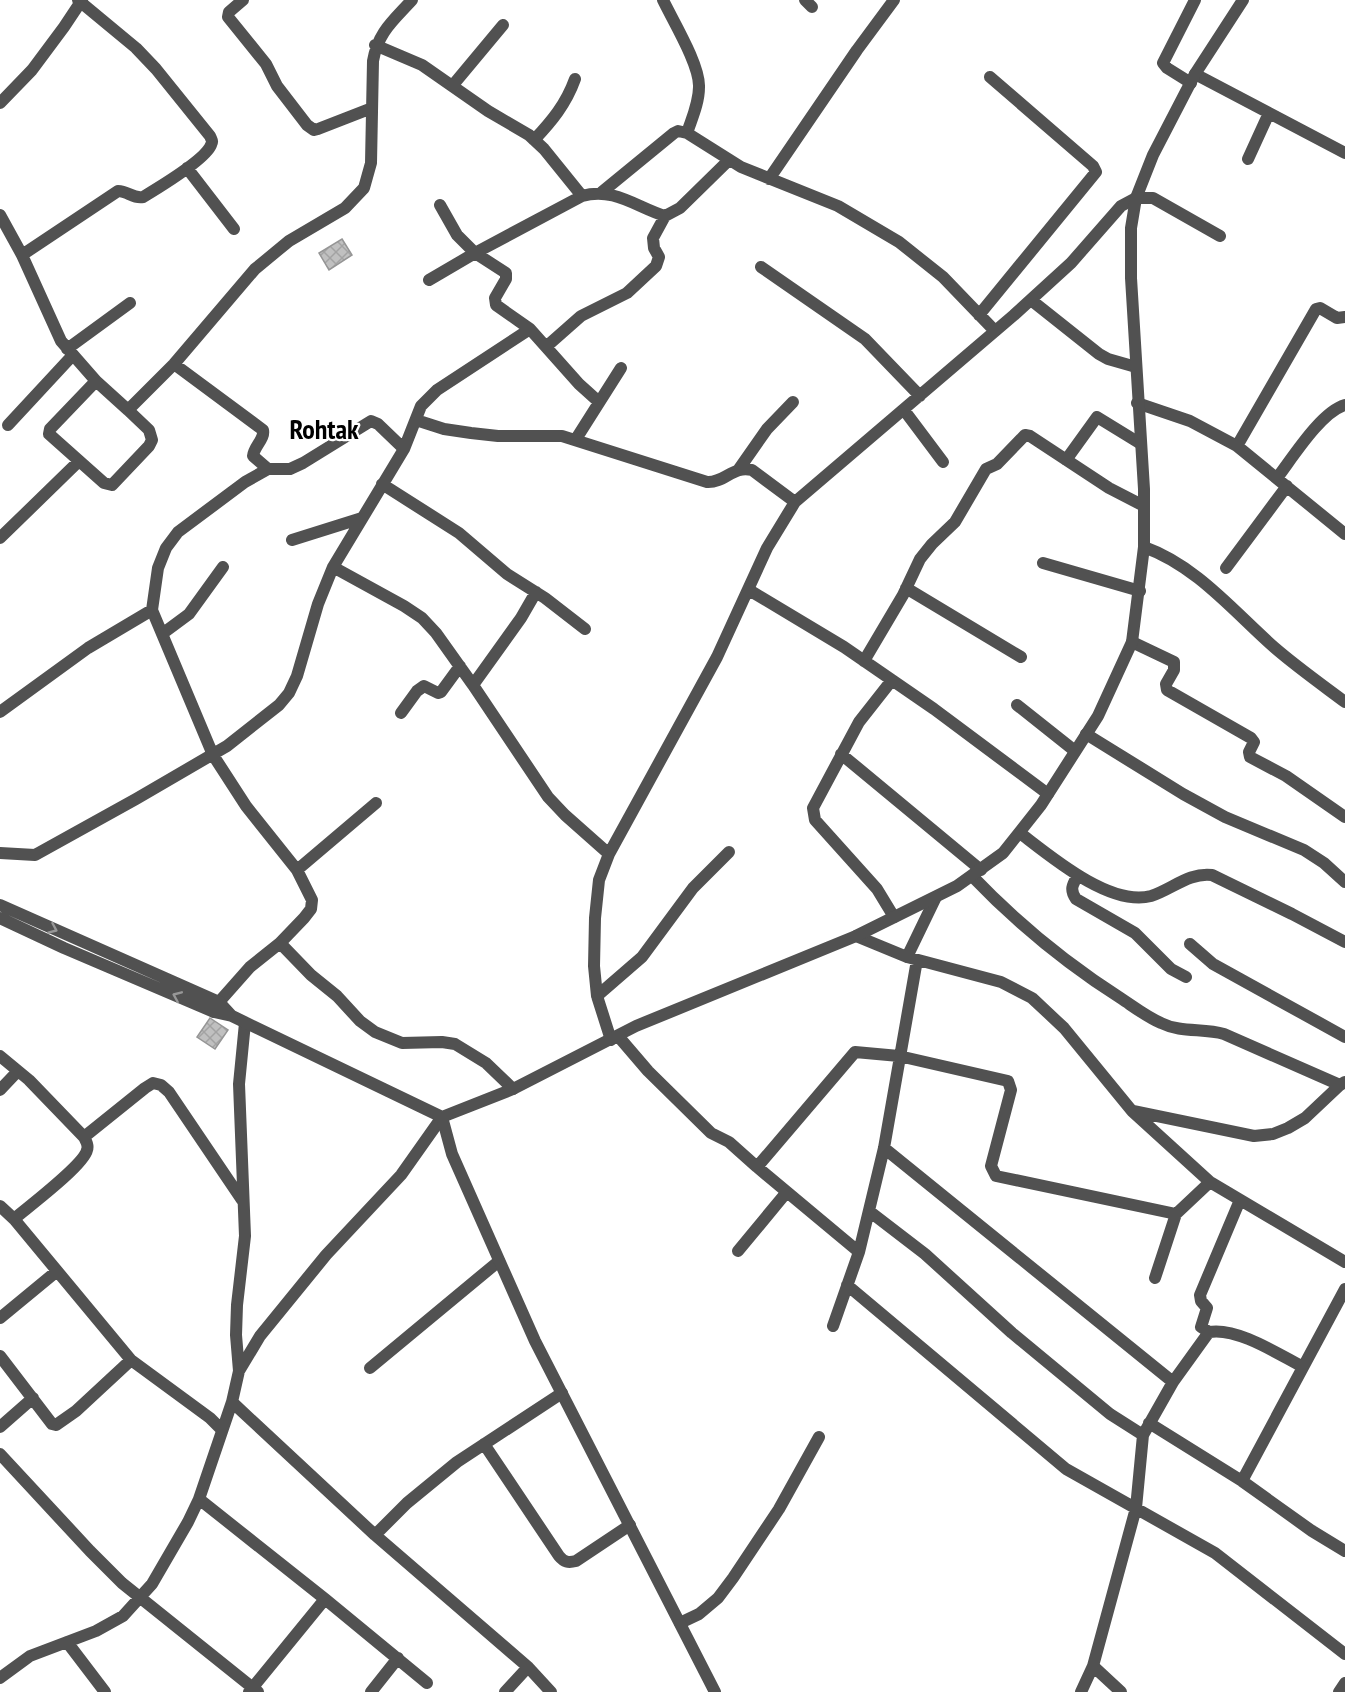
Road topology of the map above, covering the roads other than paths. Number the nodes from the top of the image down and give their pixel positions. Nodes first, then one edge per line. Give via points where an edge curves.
1 (243, 0) edge
2 (412, 0) edge
3 (663, 0) edge
4 (894, 0) edge
5 (1195, 0) edge
6 (1243, 0) edge
7 (80, 1) edge
8 (503, 25) dead end
9 (375, 45) junction
10 (990, 77) dead end
11 (575, 79) dead end
12 (1193, 79) junction
13 (453, 85) junction
14 (0, 103) edge
15 (372, 108) junction
16 (1269, 113) junction
17 (687, 133) junction
18 (534, 140) junction
19 (1345, 153) edge
20 (1248, 159) dead end
21 (729, 160) junction
22 (187, 168) junction
23 (769, 179) junction
24 (602, 192) junction
25 (582, 196) junction
26 (1136, 198) junction
27 (440, 205) dead end
28 (0, 215) edge
29 (665, 216) junction
30 (234, 229) dead end
31 (1220, 236) dead end
32 (475, 253) junction
33 (22, 255) junction
34 (761, 267) dead end
35 (429, 280) dead end
36 (1031, 300) junction
37 (130, 303) dead end
38 (979, 315) junction
39 (1345, 317) edge
40 (530, 329) junction
41 (994, 331) junction
42 (547, 346) junction
43 (70, 352) junction
44 (174, 364) junction
45 (1136, 367) junction
46 (621, 368) dead end
47 (96, 381) junction
48 (920, 396) junction
49 (599, 402) junction
50 (793, 402) dead end
51 (1137, 403) junction
52 (1345, 405) edge
53 (128, 410) junction
54 (904, 410) junction
55 (416, 420) junction
56 (8, 425) dead end
57 (576, 439) junction
58 (1141, 444) junction
59 (1237, 446) junction
60 (404, 449) junction
61 (1066, 460) junction
62 (78, 462) junction
63 (943, 462) dead end
64 (268, 469) junction
65 (739, 469) junction
66 (1282, 482) junction
67 (382, 484) junction
68 (795, 502) junction
69 (1144, 506) junction
70 (362, 518) junction
71 (1345, 534) edge
72 (0, 538) edge
73 (292, 540) dead end
74 (1144, 547) junction
75 (1043, 563) dead end
76 (223, 567) dead end
77 (333, 567) junction
78 (1226, 568) dead end
79 (906, 588) junction
80 (749, 590) junction
81 (1140, 591) junction
82 (536, 592) junction
83 (152, 609) junction
84 (585, 629) dead end
85 (162, 634) junction
86 (1132, 642) junction
87 (1021, 657) dead end
88 (864, 661) junction
89 (460, 666) junction
90 (892, 680) junction
91 (473, 685) junction
92 (1345, 702) edge
93 (1017, 705) dead end
94 (0, 712) edge
95 (401, 713) dead end
96 (1086, 734) junction
97 (1075, 751) junction
98 (841, 754) junction
99 (213, 755) junction
100 (1048, 794) junction
101 (376, 803) dead end
102 (1345, 817) edge
103 (1020, 833) junction
104 (729, 852) dead end
105 (0, 853) edge
106 (609, 854) junction
107 (297, 870) junction
108 (976, 873) junction
109 (1078, 875) junction
110 (1345, 882) edge
111 (936, 897) junction
112 (0, 905) edge
113 (894, 917) junction
114 (0, 918) edge
115 (856, 936) junction
116 (1345, 942) edge
117 (280, 943) junction
118 (1190, 944) dead end
119 (912, 959) junction
120 (1186, 977) dead end
121 (597, 996) junction
122 (217, 1007) junction
123 (245, 1023) junction
124 (1345, 1036) edge
125 (614, 1038) junction
126 (0, 1056) edge
127 (899, 1056) junction
128 (17, 1072) junction
129 (1343, 1083) edge
130 (513, 1089) junction
131 (0, 1090) edge
132 (1132, 1111) junction
133 (442, 1117) junction
134 (84, 1137) junction
135 (884, 1148) junction
136 (757, 1167) junction
137 (1210, 1182) junction
138 (786, 1193) junction
139 (1240, 1200) junction
140 (243, 1201) junction
141 (0, 1206) edge
142 (869, 1211) junction
143 (1176, 1214) junction
144 (14, 1219) junction
145 (738, 1251) dead end
146 (859, 1252) junction
147 (499, 1261) junction
148 (1345, 1262) edge
149 (57, 1271) junction
150 (1155, 1278) dead end
151 (847, 1286) junction
152 (1345, 1289) edge
153 (0, 1318) edge
154 (833, 1326) dead end
155 (1209, 1332) junction
156 (0, 1356) edge
157 (131, 1360) junction
158 (1303, 1367) junction
159 (370, 1368) dead end
160 (239, 1371) junction
161 (1173, 1382) junction
162 (562, 1393) junction
163 (33, 1398) junction
164 (232, 1402) junction
165 (1149, 1423) junction
166 (0, 1427) edge
167 (222, 1431) junction
168 (1143, 1435) junction
169 (819, 1437) dead end
170 (484, 1444) junction
171 (0, 1454) edge
172 (1242, 1481) junction
173 (199, 1498) junction
174 (1136, 1508) junction
175 (630, 1525) junction
176 (375, 1535) junction
177 (1345, 1551) edge
178 (139, 1598) junction
179 (325, 1599) junction
180 (680, 1623) junction
181 (67, 1642) junction
182 (1345, 1654) edge
183 (398, 1658) junction
184 (1093, 1666) junction
185 (528, 1667) junction
186 (0, 1678) edge
187 (427, 1683) dead end
188 (1345, 1683) edge
189 (253, 1691) edge
190 (105, 1692) edge
191 (371, 1692) edge
192 (505, 1692) edge
193 (551, 1692) edge
194 (715, 1692) edge
195 (1080, 1692) edge
196 (1121, 1692) edge
197 (1339, 1692) edge

1 - 15 street via 228,17 307,125 318,129
2 - 9 street
3 - 17 street via 696,67 700,85
4 - 23 street
5 - 12 street via 1163,63
6 - 12 street
7 - 14 street via 32,70
7 - 22 street via 136,48 210,136 209,148
8 - 13 street
9 - 13 street via 422,65
9 - 15 street
10 - 38 street via 1096,172
11 - 18 street via 558,114
12 - 16 street
12 - 26 street via 1153,155
13 - 18 street
15 - 44 street via 371,163 358,196 289,241 255,269
16 - 19 street
16 - 20 street
17 - 21 street
17 - 24 street via 674,133
18 - 25 street
21 - 23 street
21 - 29 street via 680,208
22 - 30 street
22 - 33 street via 143,197 118,191
23 - 38 street via 838,206 899,242 943,277
24 - 25 street
24 - 29 street
25 - 32 street
26 - 31 street via 1153,198
26 - 36 street via 1114,213
26 - 45 street via 1131,228
27 - 32 street via 456,235
28 - 33 street
29 - 42 street via 652,238 659,257 656,266 627,293 581,316
32 - 35 street
32 - 40 street via 506,273 494,302
33 - 43 street
34 - 48 street via 864,339
36 - 41 street
36 - 45 street via 1099,354
37 - 43 street
38 - 41 street
39 - 59 street via 1337,318 1316,309
40 - 42 street
40 - 55 street via 437,390 421,406
41 - 48 street
42 - 49 street
43 - 47 street
43 - 56 street
44 - 53 street
44 - 64 street via 263,430 253,456
45 - 51 street
46 - 49 street
47 - 53 street
47 - 62 street via 48,431
48 - 54 street
49 - 57 street
50 - 65 street via 767,429
51 - 58 street
51 - 59 street via 1190,421
52 - 66 street via 1326,416
53 - 62 street via 149,430 152,440 117,481 104,483
54 - 63 street
54 - 68 street
55 - 57 street via 471,433
55 - 60 street
57 - 65 street via 708,482 716,483
58 - 61 street via 1097,417
58 - 69 street
59 - 66 street
60 - 64 street via 371,421 303,463 290,469
60 - 67 street
61 - 69 street via 1121,496
61 - 79 street via 1025,435 997,464 986,469 955,522 920,559
62 - 72 street
64 - 83 street via 244,482 178,532 158,568
65 - 68 street via 752,470
66 - 71 street
66 - 78 street
67 - 70 street
67 - 82 street via 459,533 507,574
68 - 80 street via 767,548
69 - 74 street
70 - 73 street
70 - 77 street
74 - 81 street
74 - 92 street via 1188,571 1276,649
75 - 81 street
76 - 85 street via 189,614
77 - 89 street via 422,618
77 - 99 street via 289,693
79 - 87 street
79 - 88 street
80 - 88 street
80 - 106 street via 717,657
81 - 86 street
82 - 84 street
82 - 91 street
83 - 85 street
83 - 94 street via 88,648
85 - 99 street
86 - 96 street
86 - 102 street via 1174,662 1167,690 1251,738 1254,742 1250,757 1286,776
88 - 90 street
89 - 91 street
89 - 95 street via 441,692 424,686
90 - 98 street
90 - 100 street
91 - 106 street via 548,797
93 - 97 street
96 - 97 street
96 - 110 street via 1225,817 1304,850
97 - 100 street
98 - 108 street
98 - 113 street via 813,814 876,889
99 - 105 street via 35,855
99 - 107 street via 246,806
100 - 103 street
101 - 107 street
103 - 108 street via 1003,853
103 - 109 street
104 - 121 street via 693,888 642,957
106 - 121 street via 599,880 595,918
107 - 117 street via 310,892 310,909
108 - 111 street
108 - 129 street via 1003,909 1032,933 1098,983 1161,1023 1186,1030 1209,1029
109 - 116 street via 1112,892 1133,897 1150,896 1202,874 1212,875
109 - 120 street via 1071,887 1076,898 1135,933 1171,969
111 - 113 street
111 - 119 street
112 -> 122 street
113 - 115 street
122 -> 114 street via 64,948
115 - 119 street
115 - 125 street
117 - 122 street via 250,967
117 - 130 street via 375,1032 402,1043 456,1044 486,1063
118 - 124 street via 1213,964
119 - 127 street
119 - 132 street via 1001,982 1032,998 1064,1028
121 - 125 street
122 - 123 street
123 - 133 street
123 - 140 street via 238,1084
125 - 130 street
125 - 136 street via 711,1134 729,1142
126 - 128 street
127 - 135 street
127 - 136 street via 855,1052
127 - 143 street via 1008,1081 1011,1090 991,1166 996,1176
128 - 131 street
128 - 134 street
129 - 132 street via 1305,1118 1273,1134 1254,1136
130 - 133 street
132 - 137 street
133 - 147 street via 452,1154
133 - 160 street via 401,1175 326,1256 260,1336
134 - 140 street via 145,1088 153,1083 161,1085
134 - 144 street via 88,1145 82,1159
135 - 142 street
135 - 161 street
136 - 138 street
137 - 139 street
137 - 143 street
138 - 145 street
138 - 146 street
139 - 148 street
139 - 155 street via 1200,1295 1207,1308 1201,1327
140 - 160 street via 245,1236 236,1335
141 - 144 street
142 - 146 street
142 - 168 street via 925,1254 1101,1407
143 - 150 street
144 - 149 street
146 - 151 street
147 - 159 street
147 - 162 street
149 - 153 street
149 - 157 street
151 - 154 street
151 - 174 street via 1066,1469
152 - 158 street
155 - 158 street via 1227,1331
155 - 161 street
156 - 163 street
157 - 163 street via 68,1419 56,1425
157 - 167 street
158 - 172 street
160 - 164 street
161 - 165 street
162 - 170 street
162 - 175 street
163 - 166 street
164 - 167 street
164 - 176 street
165 - 168 street
165 - 172 street
167 - 173 street
168 - 174 street
169 - 180 street via 734,1578 699,1614
170 - 175 street via 564,1561 576,1561
170 - 176 street via 407,1503
171 - 178 street
172 - 177 street
173 - 178 street via 152,1584
173 - 179 street
174 - 182 street via 1215,1553
174 - 184 street
175 - 180 street
176 - 185 street
178 - 181 street via 123,1616
178 - 189 street
179 - 183 street
179 - 189 street
180 - 194 street
181 - 186 street via 30,1656
181 - 190 street
183 - 187 street
183 - 191 street
184 - 195 street
184 - 196 street
185 - 192 street
185 - 193 street
188 - 197 street

